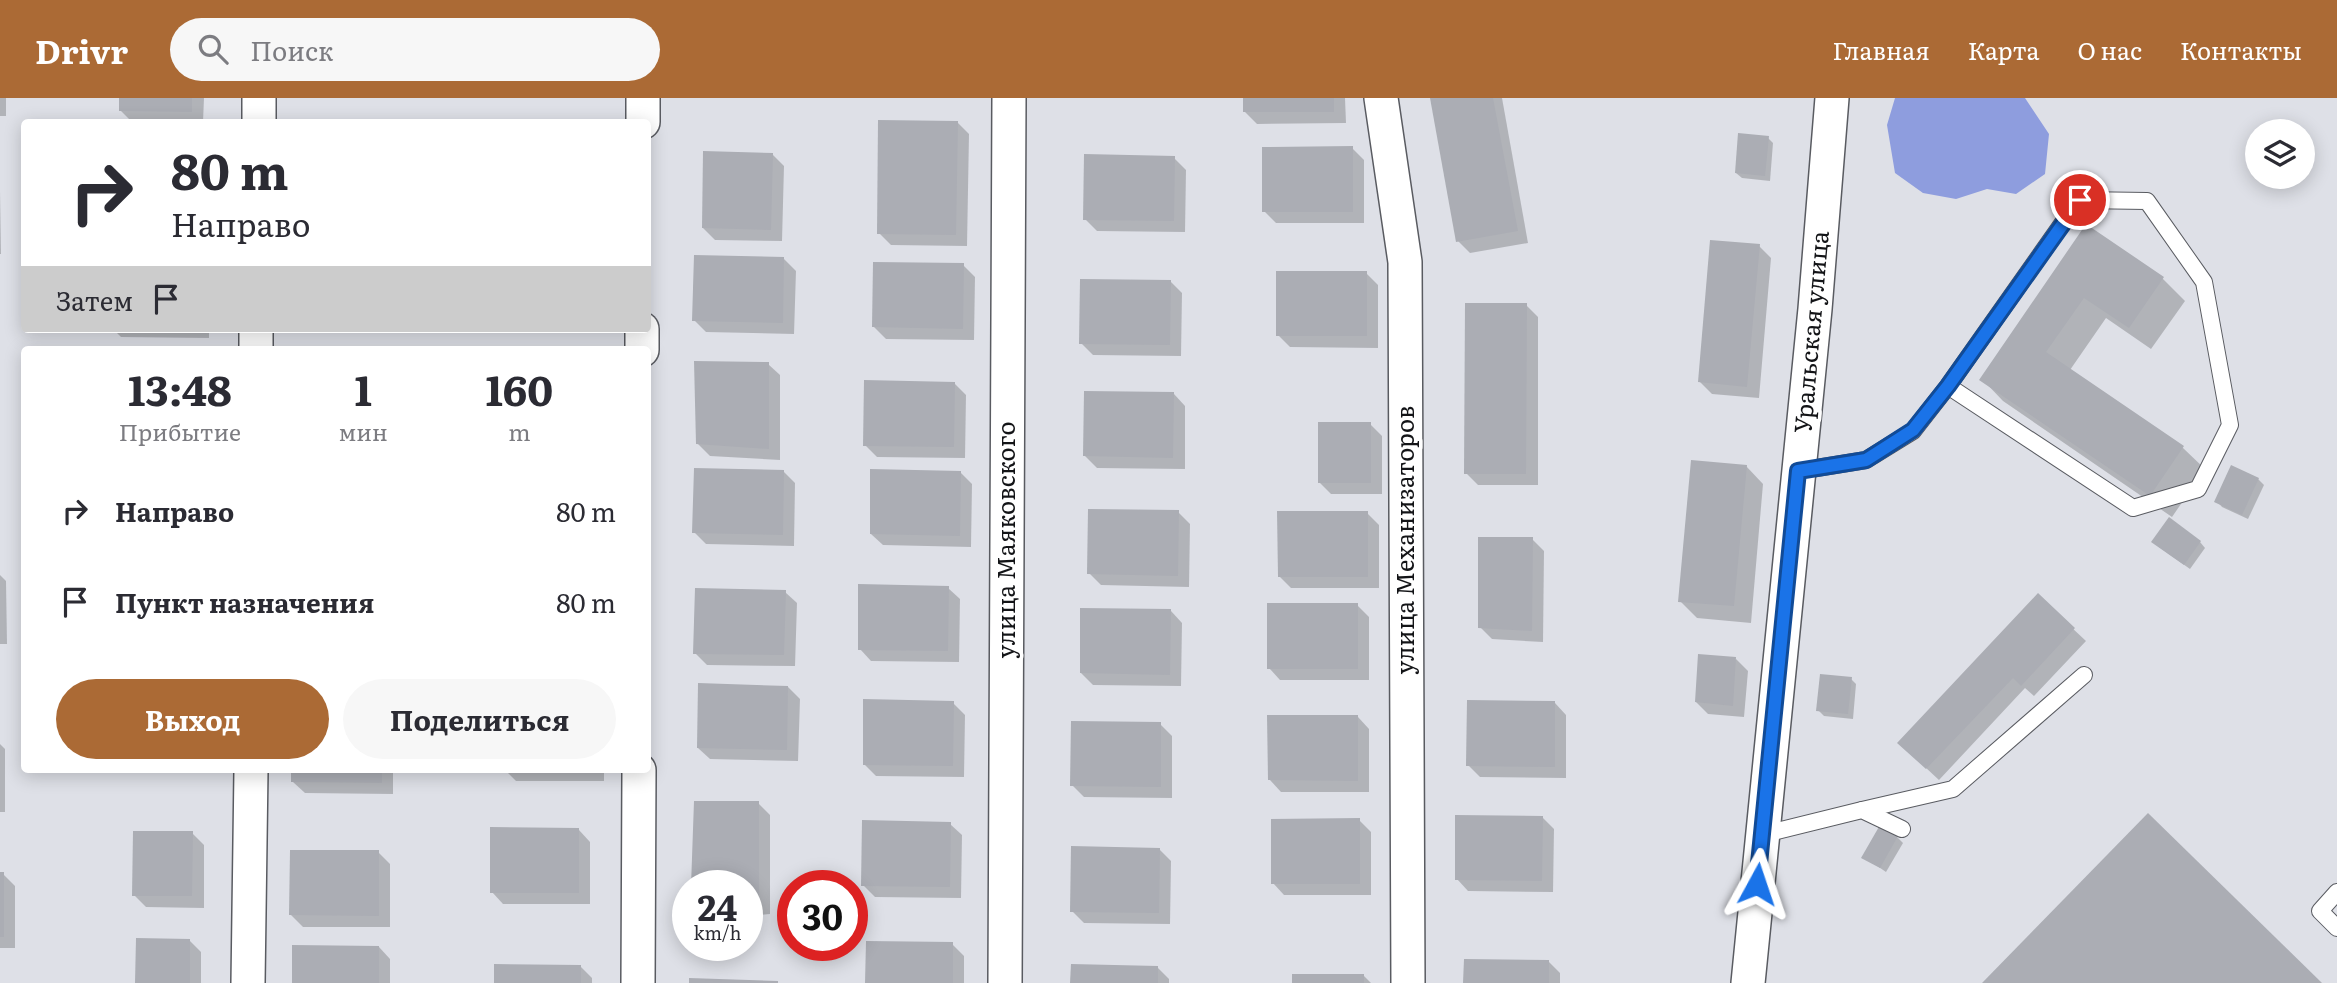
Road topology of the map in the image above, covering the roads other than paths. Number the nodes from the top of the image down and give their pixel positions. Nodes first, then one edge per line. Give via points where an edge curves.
1 (259, 98) edge
2 (643, 98) edge
3 (1009, 98) edge
4 (1381, 98) edge
5 (1832, 98) edge
6 (259, 119) edge
7 (643, 119) edge
8 (1948, 386) junction
9 (1798, 471) junction
10 (2084, 675) dead end
11 (251, 773) edge
12 (639, 773) edge
13 (1862, 810) junction
14 (1902, 829) dead end
15 (1761, 835) junction
16 (2337, 892) edge
17 (2337, 928) edge
18 (248, 983) edge
19 (638, 983) edge
20 (1005, 983) edge
21 (1408, 983) edge
22 (1748, 983) edge

1 - 6 street
2 - 7 street
3 - 20 street, улица Маяковского
4 - 21 street, улица Механизаторов via 1405,262
5 - 9 street, Уральская улица
8 - 8 lane via 2080,200 2147,201 2204,282 2230,425 2198,489 2133,508
8 - 9 lane via 1913,430 1866,460
9 - 15 street, Уральская улица
10 - 13 lane via 1953,789
11 - 18 street
12 - 19 street
13 - 14 lane
13 - 15 lane
15 - 22 street, Уральская улица
16 - 17 lane via 2320,911

